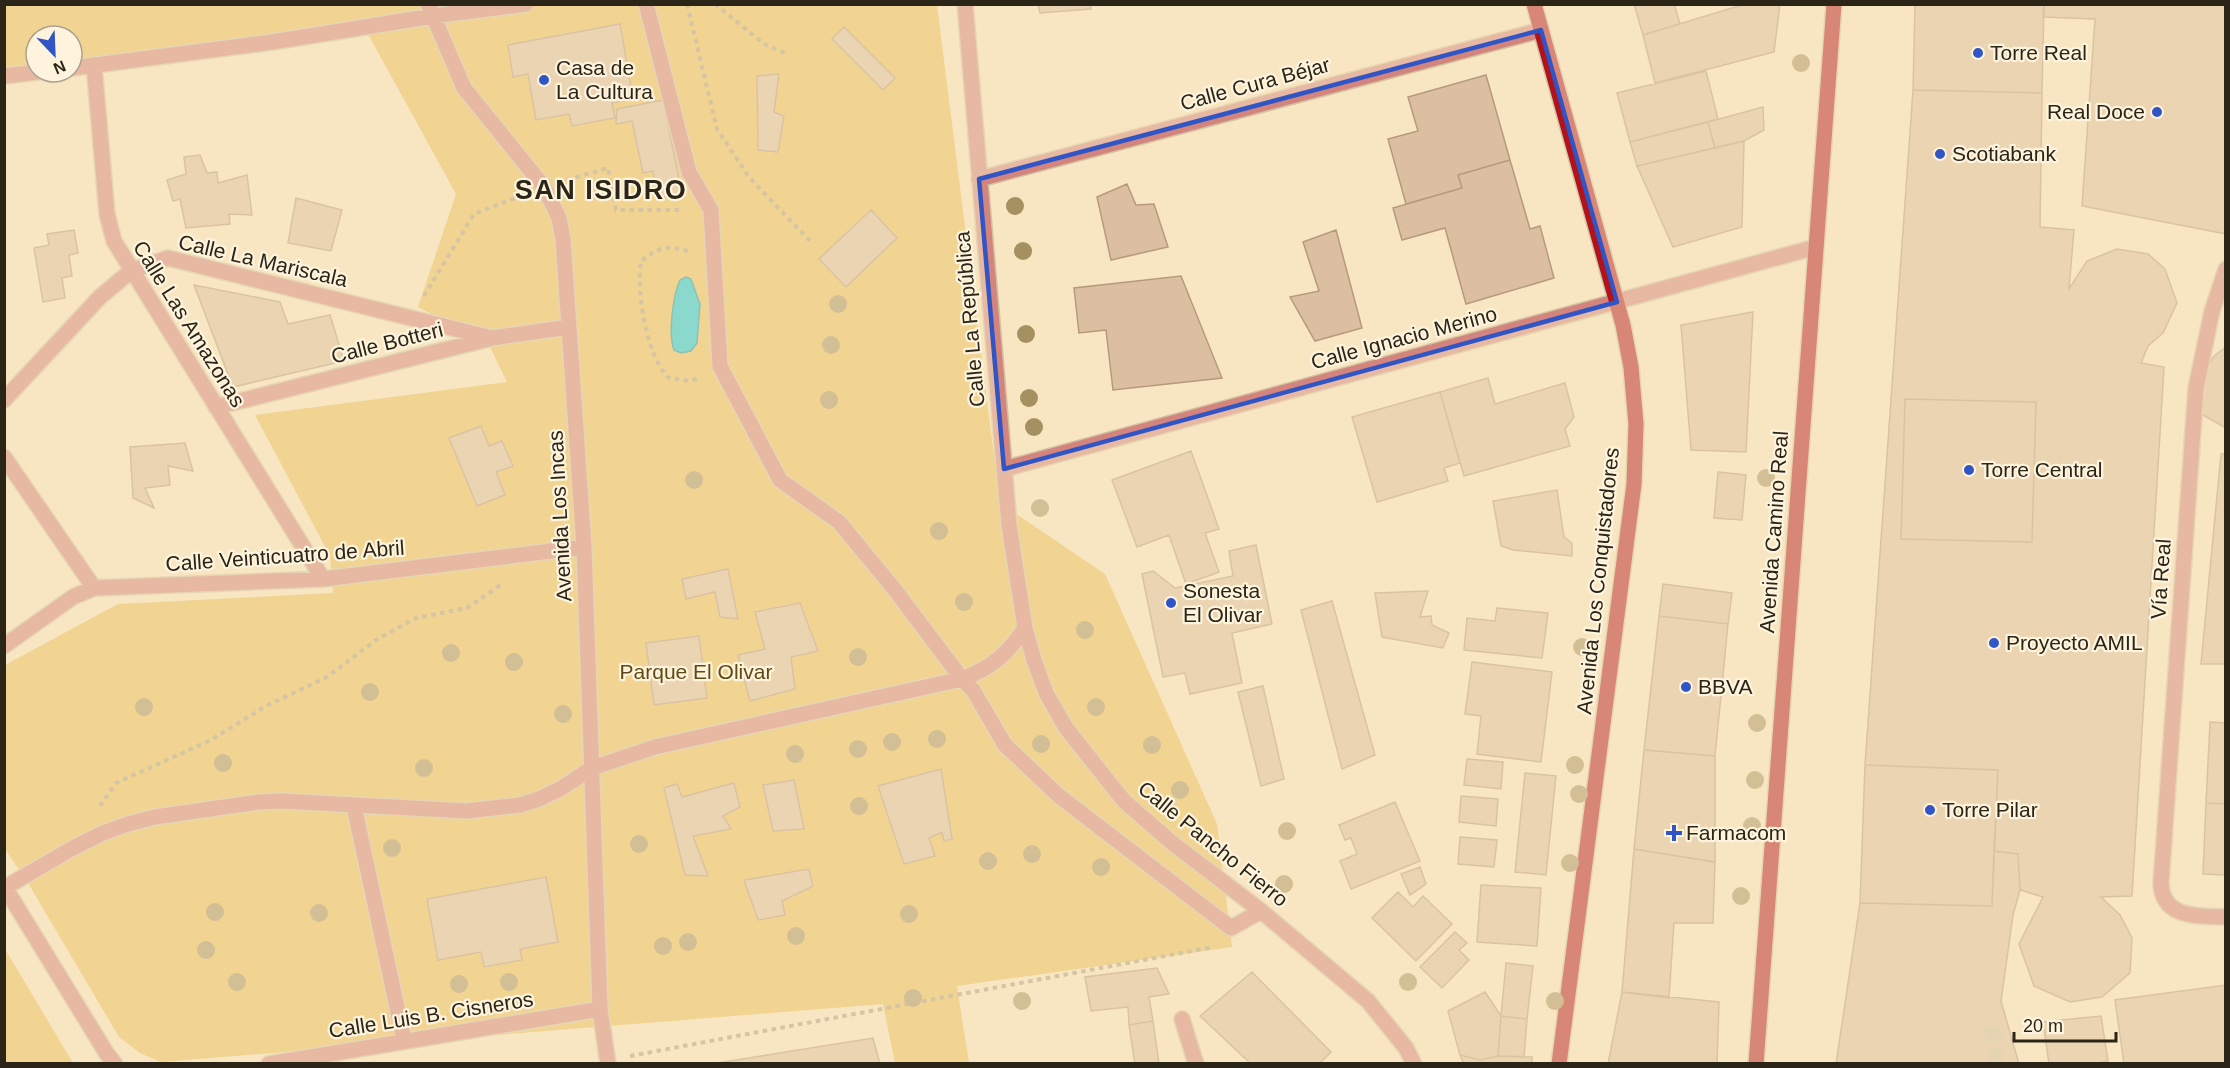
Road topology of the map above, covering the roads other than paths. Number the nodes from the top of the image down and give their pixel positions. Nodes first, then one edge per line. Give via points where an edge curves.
1 (526, 4) edge
2 (646, 4) edge
3 (965, 4) edge
4 (1534, 4) edge
5 (1834, 4) edge
6 (431, 10) edge
7 (1542, 30) junction
8 (94, 65) junction
9 (84, 66) edge
10 (24, 74) edge
11 (4, 76) edge
12 (980, 179) junction
13 (1816, 247) junction
14 (2226, 269) edge
15 (130, 270) junction
16 (1617, 302) junction
17 (569, 327) junction
18 (492, 338) junction
19 (4, 400) edge
20 (216, 407) junction
21 (4, 457) edge
22 (1004, 469) junction
23 (584, 548) junction
24 (323, 579) junction
25 (94, 588) junction
26 (1025, 628) junction
27 (4, 646) edge
28 (962, 679) junction
29 (592, 768) junction
30 (354, 806) junction
31 (5, 887) edge
32 (1261, 911) junction
33 (2226, 917) edge
34 (600, 1009) junction
35 (1182, 1019) dead end
36 (404, 1040) junction
37 (608, 1062) edge
38 (115, 1064) edge
39 (269, 1064) edge
40 (1196, 1064) edge
41 (1414, 1064) edge
42 (1559, 1064) edge
43 (1756, 1064) edge

1 - 6 street
2 - 28 street via 689,172 711,210 720,366 780,480 839,522
3 - 12 street, Calle La República
4 - 7 main road, Avenida Los Conquistadores
5 - 13 main road, Avenida Camino Real
6 - 8 street via 272,42
6 - 17 street, Avenida Los Incas via 464,88 552,201 563,239
7 - 12 street, Calle Cura Béjar
7 - 16 main road, Avenida Los Conquistadores
8 - 9 street
8 - 15 street, Calle Las Amazonas via 107,214 114,241
10 - 11 street
12 - 22 street, Calle La República
13 - 16 street, Calle Ignacio Merino
13 - 43 main road, Avenida Camino Real
14 - 33 street, Vía Real via 2212,311 2196,388 2161,883 2167,904 2176,911 2189,916
15 - 18 street, Calle La Mariscala via 168,258
15 - 19 street, Calle La Mariscala
15 - 20 street, Calle Las Amazonas
16 - 22 street, Calle Ignacio Merino
16 - 42 main road, Avenida Los Conquistadores via 1631,367 1636,424 1634,484
17 - 18 street, Calle Botteri
17 - 23 street, Avenida Los Incas
18 - 20 street, Calle Botteri
20 - 24 street, Calle Las Amazonas
21 - 25 street
22 - 26 street, Calle La República
23 - 24 street, Calle Veinticuatro de Abril
23 - 29 street, Avenida Los Incas
24 - 25 street, Calle Veinticuatro de Abril
25 - 27 street, Calle Veinticuatro de Abril via 73,597
26 - 28 street via 996,663
26 - 32 street, Calle Pancho Fierro via 1046,693 1066,728 1117,792 1142,818
28 - 29 street via 655,747
28 - 32 street via 973,690 1005,745 1086,817 1231,928
29 - 30 street via 539,799 496,808 466,811
29 - 34 street, Avenida Los Incas
30 - 31 street via 259,802 155,817 103,833
30 - 36 street
31 - 38 street
32 - 41 street, Calle Pancho Fierro via 1368,1001
34 - 36 street, Calle Luis B. Cisneros
34 - 37 street, Avenida Los Incas
35 - 40 street
36 - 39 street, Calle Luis B. Cisneros

